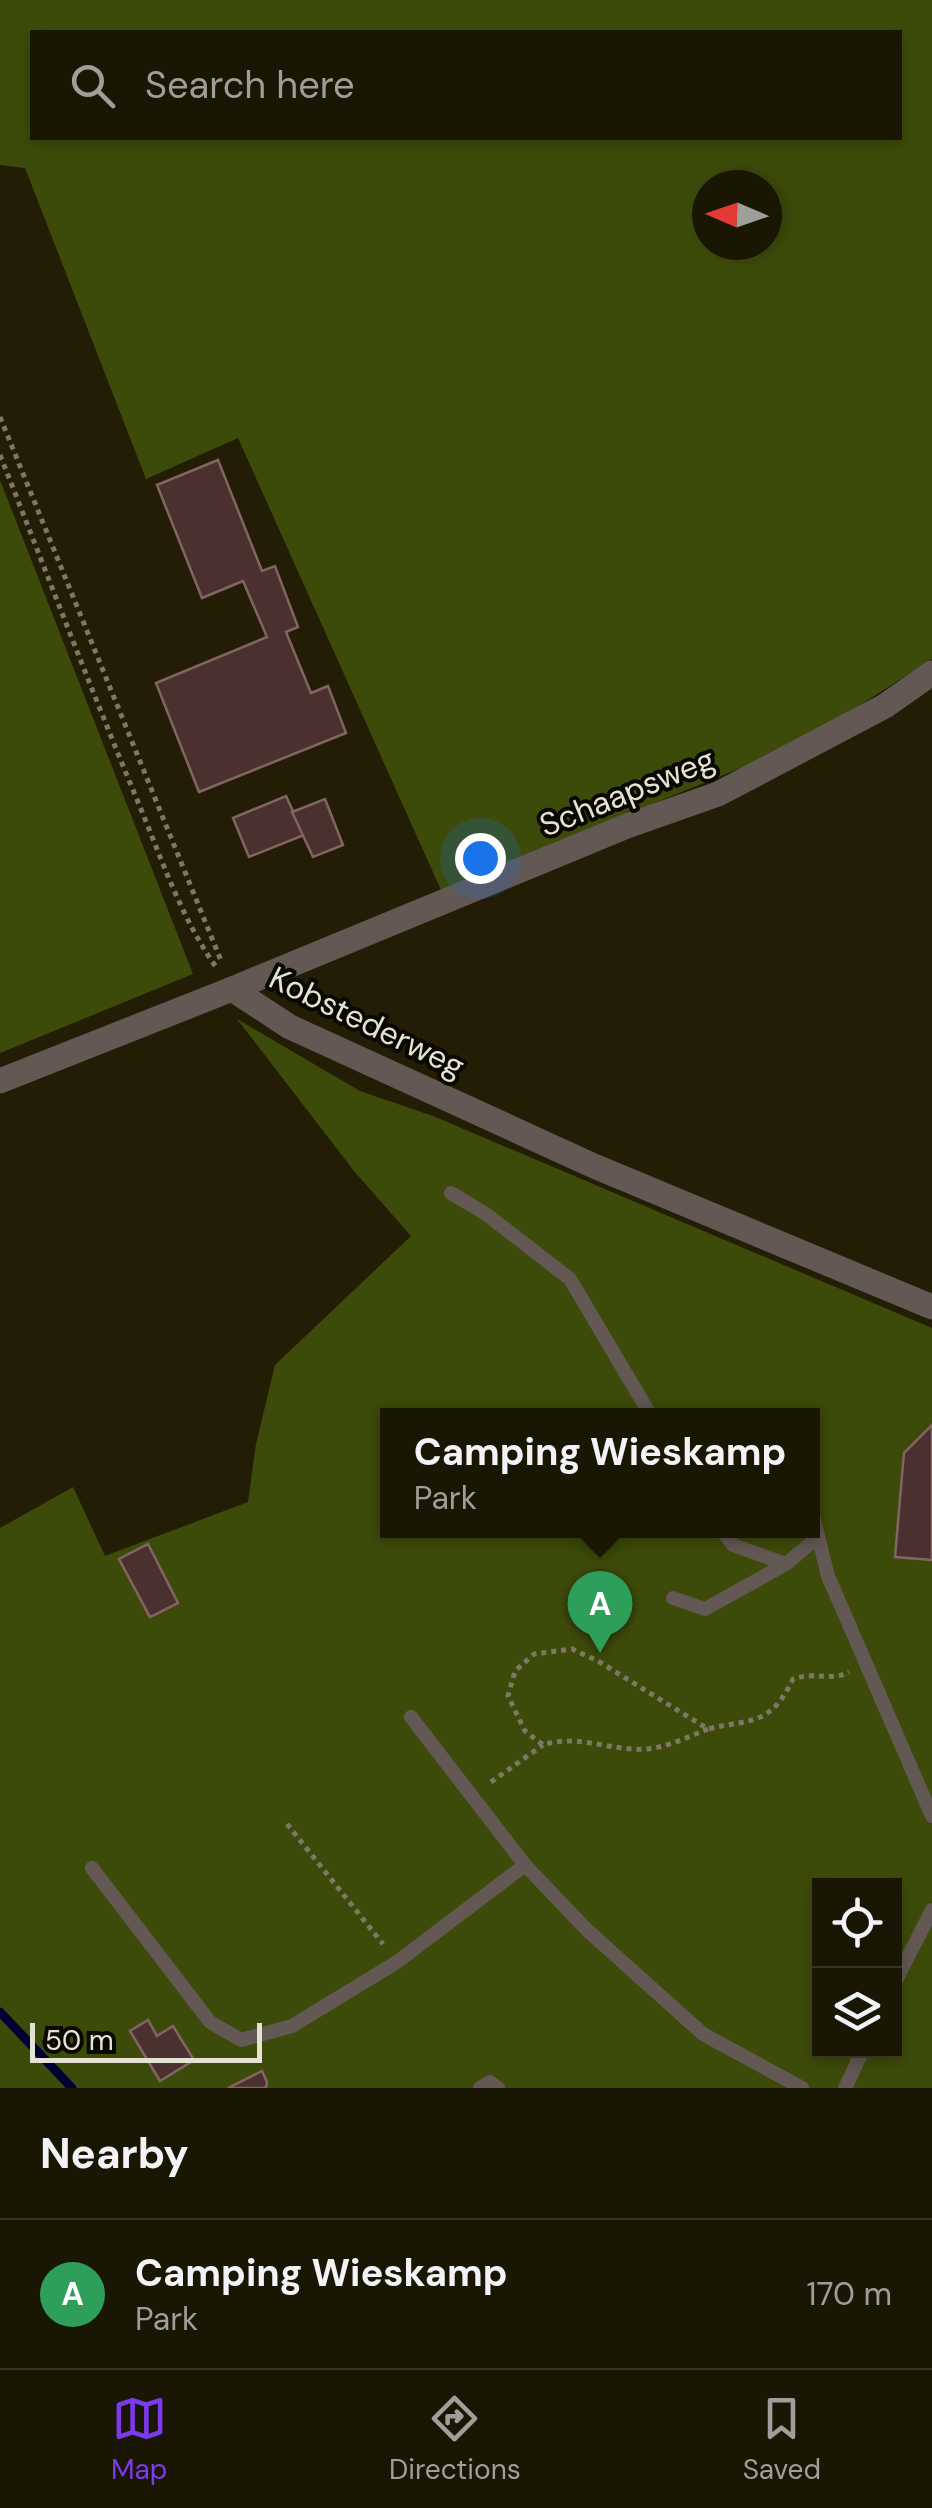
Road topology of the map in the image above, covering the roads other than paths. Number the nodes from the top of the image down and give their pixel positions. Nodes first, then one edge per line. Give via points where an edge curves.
1 (932, 672) edge
2 (232, 989) junction
3 (0, 1081) edge
4 (451, 1193) dead end
5 (932, 1307) edge
6 (647, 1408) edge
7 (728, 1538) edge
8 (816, 1538) edge
9 (818, 1538) edge
10 (786, 1564) junction
11 (673, 1598) dead end
12 (411, 1717) dead end
13 (932, 1816) edge
14 (525, 1865) junction
15 (92, 1868) dead end
16 (932, 1910) edge
17 (902, 1968) edge
18 (859, 2058) edge
19 (480, 2088) edge
20 (498, 2088) edge
21 (802, 2088) edge
22 (846, 2088) edge

1 - 2 street, Schaapsweg via 885,706 718,794
2 - 3 street, Schaapsweg
2 - 5 street, Kobstederweg via 290,1027 576,1158
4 - 6 lane via 570,1279
7 - 10 lane via 733,1546
8 - 10 lane
9 - 13 lane via 828,1576
10 - 11 lane via 705,1609
12 - 14 lane
14 - 15 lane via 397,1962 292,2026 241,2040 210,2022
14 - 21 lane via 704,2034
16 - 17 lane
18 - 22 lane
19 - 20 lane via 490,2082

